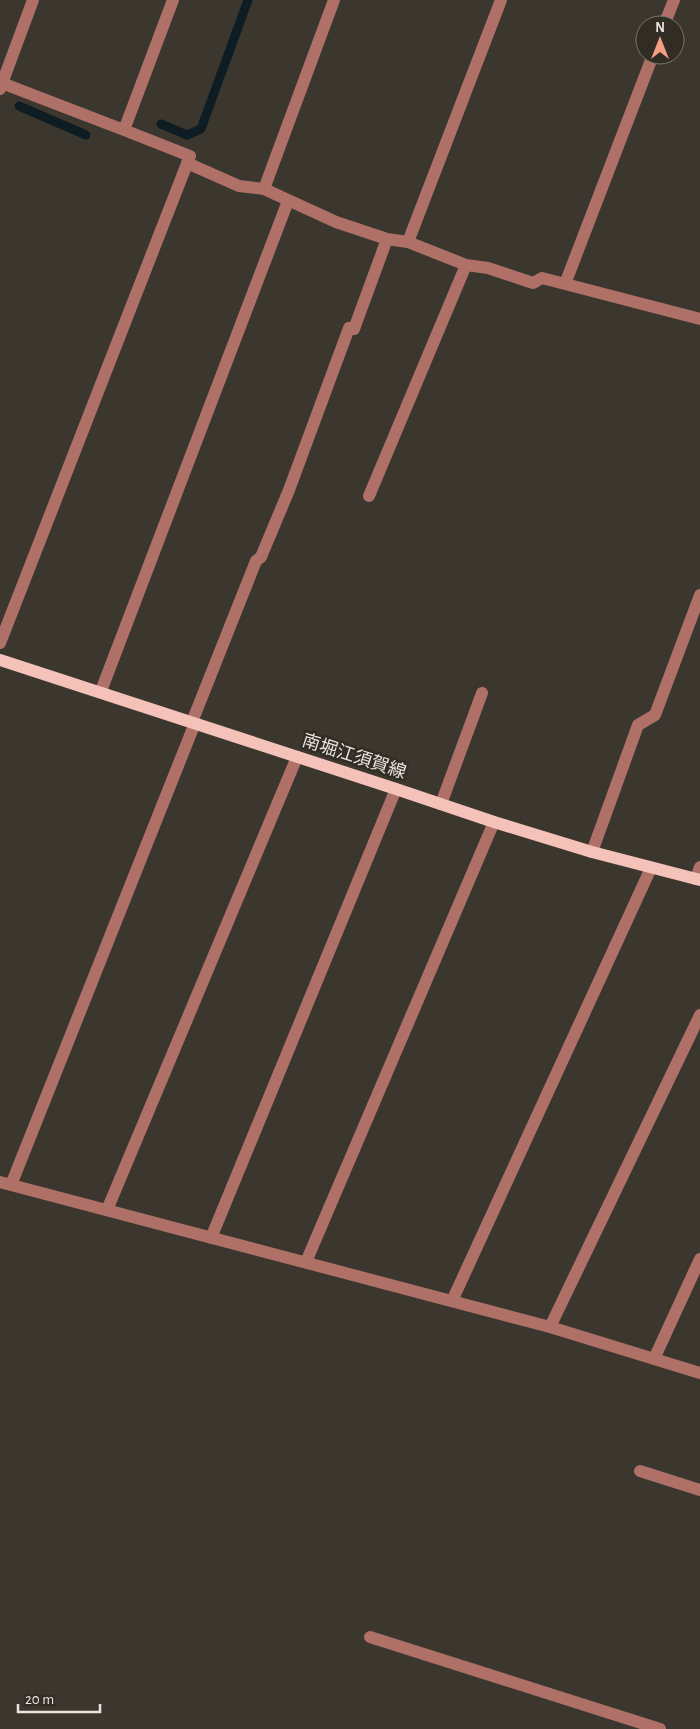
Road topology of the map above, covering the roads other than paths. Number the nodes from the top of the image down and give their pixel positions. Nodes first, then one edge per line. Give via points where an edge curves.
1 (33, 0) edge
2 (172, 0) edge
3 (334, 0) edge
4 (501, 0) edge
5 (674, 0) edge
6 (668, 15) edge
7 (649, 65) edge
8 (1, 86) edge
9 (124, 130) junction
10 (187, 163) junction
11 (264, 189) junction
12 (288, 202) junction
13 (388, 239) junction
14 (408, 242) junction
15 (466, 265) junction
16 (565, 284) junction
17 (700, 319) edge
18 (369, 496) dead end
19 (700, 595) edge
20 (0, 642) edge
21 (0, 660) edge
22 (101, 691) junction
23 (482, 693) dead end
24 (193, 722) junction
25 (297, 757) junction
26 (396, 788) junction
27 (441, 804) junction
28 (494, 822) junction
29 (592, 852) junction
30 (651, 868) junction
31 (699, 875) edge
32 (700, 1015) edge
33 (5, 1184) edge
34 (107, 1210) junction
35 (211, 1238) junction
36 (700, 1259) edge
37 (306, 1262) junction
38 (452, 1301) junction
39 (550, 1327) junction
40 (654, 1359) junction
41 (700, 1373) edge
42 (640, 1471) dead end
43 (700, 1490) edge
44 (370, 1638) dead end
45 (660, 1729) edge

1 - 8 street
2 - 9 street
3 - 11 street
4 - 14 street
5 - 6 street
7 - 16 street
8 - 9 street
9 - 10 street via 190,156
10 - 11 street via 239,186
10 - 20 street
11 - 12 street
12 - 13 street
12 - 22 street
13 - 14 street
13 - 24 street via 354,328 348,328 289,490 261,557 256,561
14 - 15 street
15 - 16 street via 488,268 533,283 542,278
15 - 18 street
16 - 17 street
19 - 29 street via 656,715 638,725
21 - 22 main road, 南堀江須賀線
22 - 24 main road, 南堀江須賀線
23 - 27 street
24 - 25 main road, 南堀江須賀線
24 - 33 street
25 - 26 main road, 南堀江須賀線
25 - 34 street
26 - 27 main road, 南堀江須賀線
26 - 35 street
27 - 28 main road, 南堀江須賀線
28 - 29 main road, 南堀江須賀線
28 - 37 street
29 - 30 main road, 南堀江須賀線
30 - 31 main road, 南堀江須賀線
30 - 38 street
32 - 39 street
33 - 34 street
34 - 35 street
35 - 37 street
36 - 40 street
37 - 38 street
38 - 39 street
39 - 40 street
40 - 41 street
42 - 43 street
44 - 45 street

